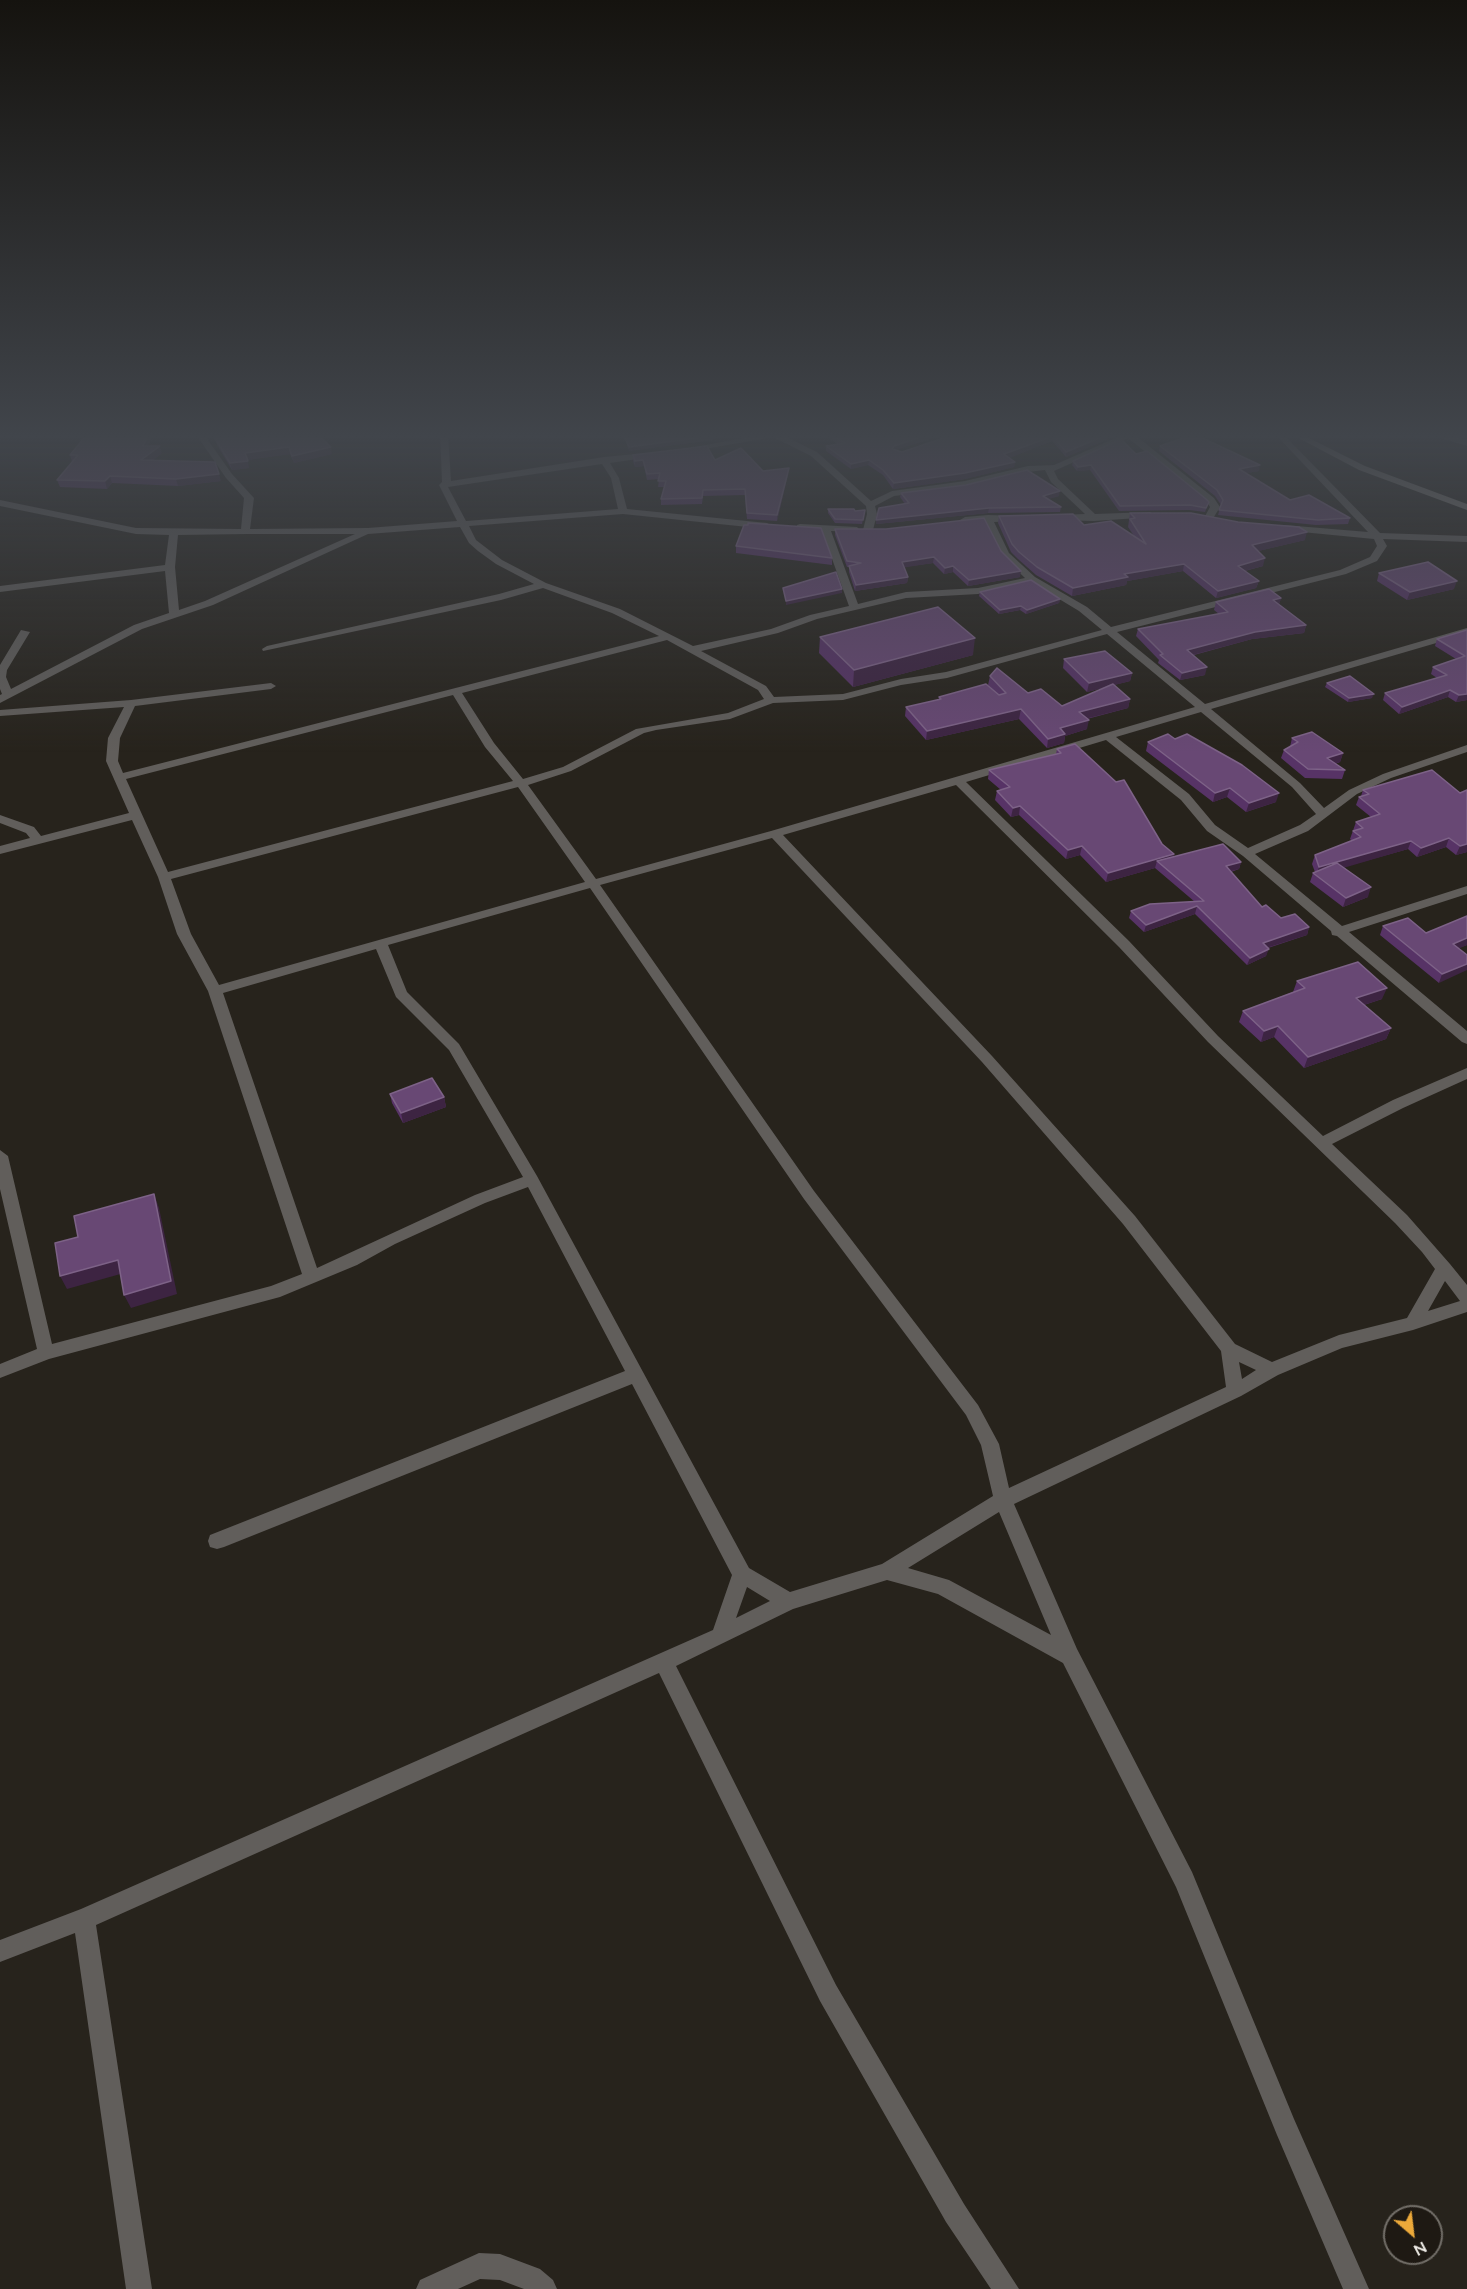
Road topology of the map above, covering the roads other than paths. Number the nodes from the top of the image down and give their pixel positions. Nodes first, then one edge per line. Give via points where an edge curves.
1 (173, 540) edge
2 (349, 540) edge
3 (471, 540) edge
4 (830, 540) edge
5 (998, 540) edge
6 (1379, 540) edge
7 (170, 567) junction
8 (1032, 579) junction
9 (543, 585) junction
10 (0, 589) edge
11 (854, 607) junction
12 (174, 616) junction
13 (1108, 631) junction
14 (1467, 631) edge
15 (25, 632) dead end
16 (668, 637) junction
17 (267, 649) dead end
18 (690, 650) junction
19 (271, 686) dead end
20 (456, 692) junction
21 (4, 697) edge
22 (771, 700) junction
23 (131, 704) junction
24 (1201, 708) junction
25 (0, 712) edge
26 (1109, 736) junction
27 (1467, 748) edge
28 (121, 777) junction
29 (958, 780) junction
30 (521, 783) junction
31 (136, 815) junction
32 (1324, 815) junction
33 (0, 819) edge
34 (775, 834) junction
35 (39, 841) junction
36 (0, 850) edge
37 (1247, 853) junction
38 (164, 877) junction
39 (593, 884) junction
40 (1467, 890) edge
41 (1337, 932) junction
42 (380, 944) junction
43 (215, 991) junction
44 (1467, 1039) edge
45 (1467, 1073) edge
46 (1320, 1144) junction
47 (0, 1156) edge
48 (532, 1180) junction
49 (1444, 1268) junction
50 (312, 1278) junction
51 (1467, 1297) edge
52 (1467, 1305) edge
53 (1413, 1323) junction
54 (1230, 1349) junction
55 (46, 1353) junction
56 (1272, 1370) junction
57 (0, 1371) edge
58 (635, 1375) junction
59 (1235, 1391) junction
60 (1003, 1500) junction
61 (217, 1541) dead end
62 (887, 1570) junction
63 (742, 1574) junction
64 (789, 1601) junction
65 (720, 1636) junction
66 (1070, 1656) junction
67 (663, 1661) junction
68 (84, 1919) junction
69 (0, 1951) edge
70 (139, 2289) edge
71 (429, 2289) edge
72 (544, 2289) edge
73 (1006, 2289) edge
74 (1356, 2289) edge

1 - 7 street
2 - 12 street
3 - 9 street via 499,562
4 - 11 street
5 - 8 street via 1005,554
6 - 13 street via 1382,546 1374,559 1343,572
7 - 10 street
7 - 12 street
8 - 11 street via 978,591 914,594
8 - 13 street via 1083,609
9 - 16 street via 615,611
9 - 17 street
11 - 18 street
12 - 21 street via 138,627
13 - 22 street via 947,675 843,697
13 - 24 street
14 - 24 street
15 - 21 street via 2,670
16 - 18 street
16 - 20 street
18 - 22 street via 762,688
19 - 23 street
20 - 28 street
20 - 30 street via 489,745
22 - 30 street via 730,716 640,731 567,769
23 - 25 street
23 - 28 street via 114,738 112,761
24 - 26 street
24 - 32 street via 1296,785
26 - 29 street
26 - 37 street via 1185,797 1211,828
27 - 32 street via 1387,776 1353,792
28 - 31 street
29 - 34 street
29 - 46 street
30 - 38 street
30 - 39 street
31 - 35 street
31 - 38 street
32 - 37 street
33 - 35 street via 30,830
34 - 39 street
34 - 54 street via 995,1068 1128,1220
35 - 36 street
37 - 41 street
38 - 43 street via 184,934
39 - 42 street
39 - 60 street via 809,1195 972,1410 990,1444
40 - 41 street
41 - 44 street
42 - 43 street
42 - 48 street via 401,994 454,1047
43 - 50 street
45 - 46 street
46 - 49 street via 1401,1219
47 - 55 street
48 - 50 street via 424,1224
48 - 58 street
49 - 51 street
49 - 53 street
50 - 55 street via 274,1292
52 - 53 street
53 - 56 street via 1339,1342
54 - 56 street
54 - 59 street
55 - 57 street
56 - 59 street
58 - 61 street
58 - 63 street
59 - 60 street
60 - 62 street
60 - 66 street
62 - 64 street
62 - 66 street via 942,1586
63 - 64 street
63 - 65 street
64 - 65 street
65 - 67 street
66 - 74 street via 1184,1880
67 - 68 street
67 - 73 street via 828,1993 955,2213
68 - 69 street
68 - 70 street
71 - 72 street via 479,2266 500,2267 531,2278

